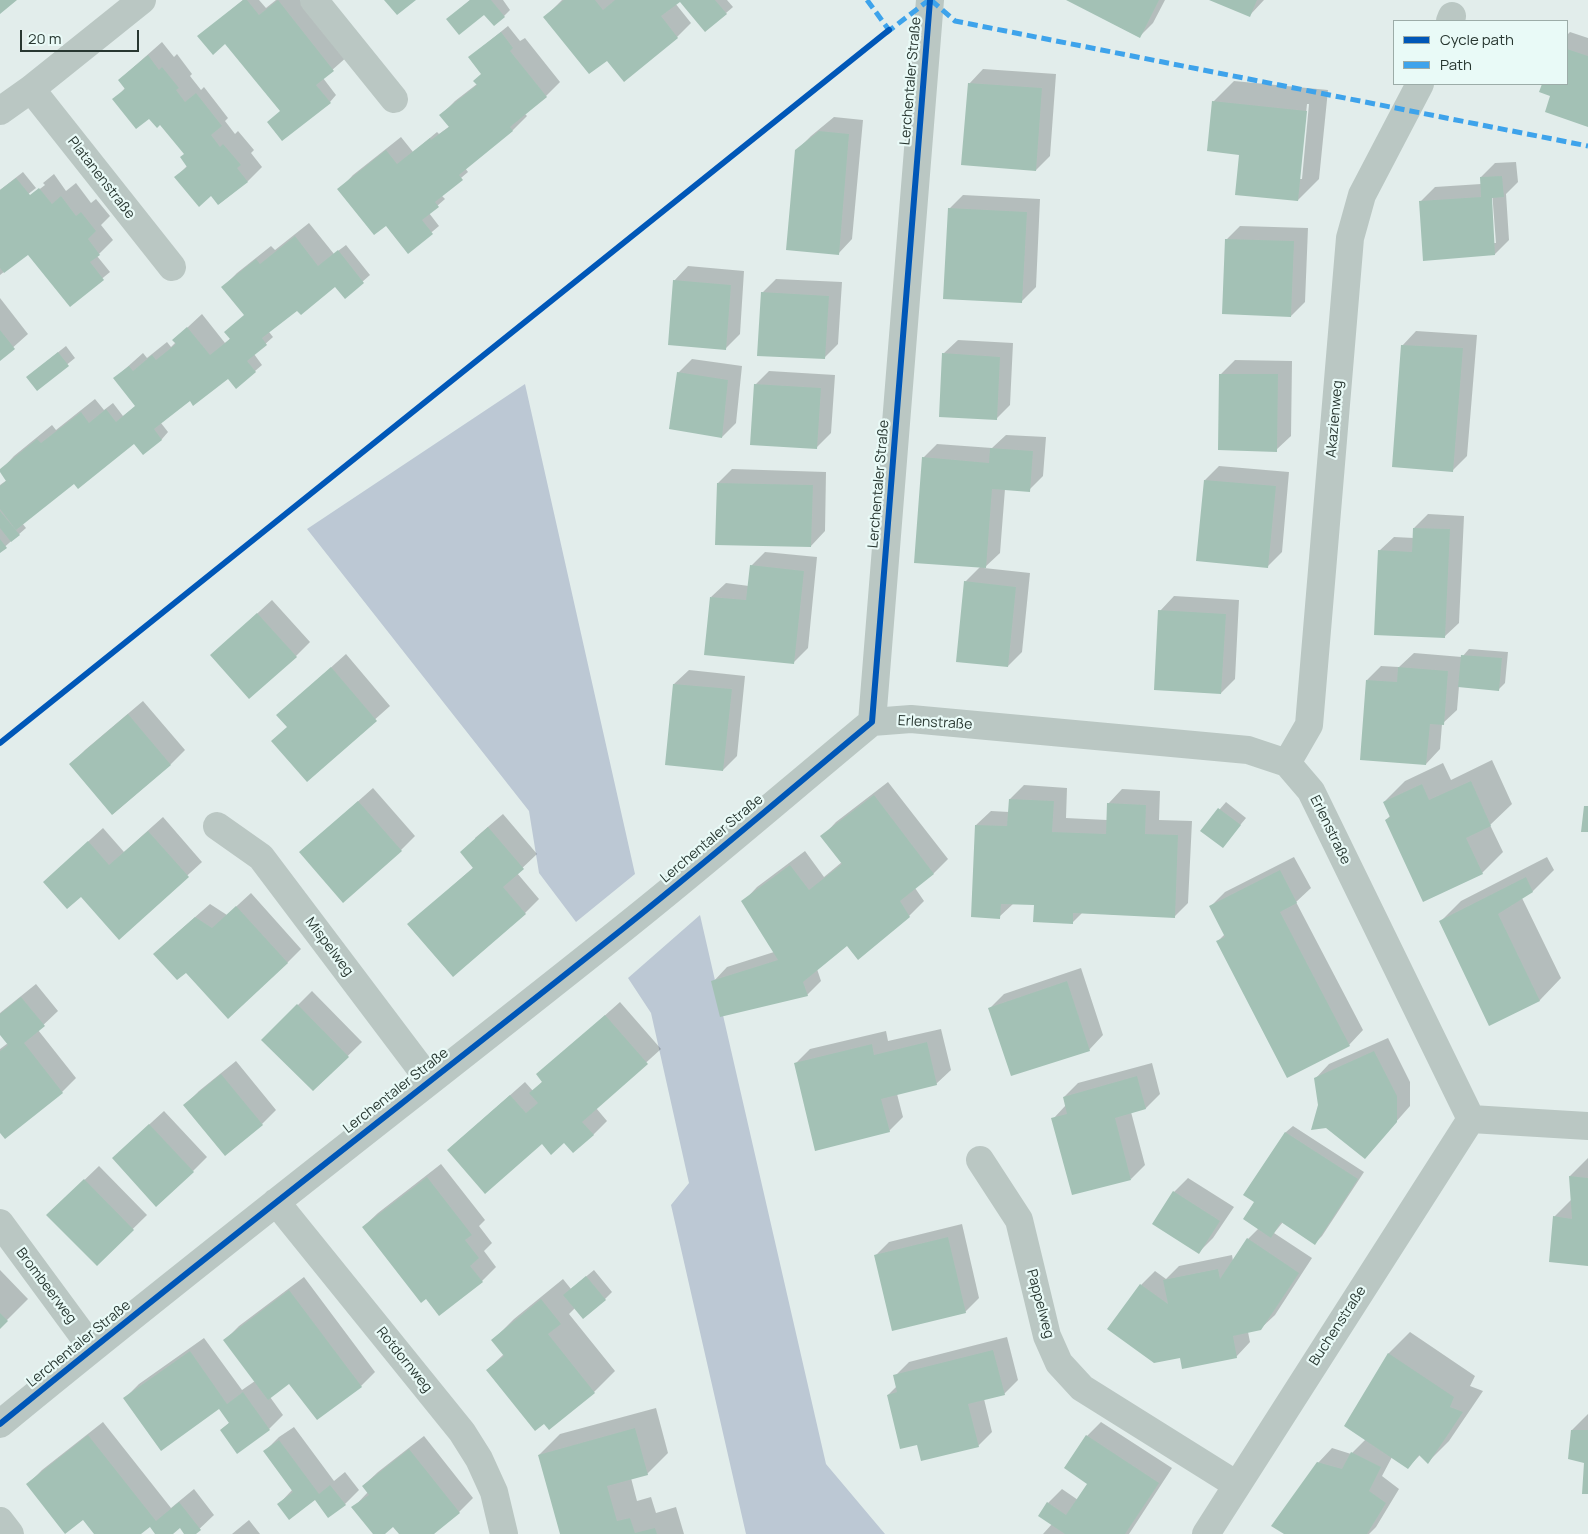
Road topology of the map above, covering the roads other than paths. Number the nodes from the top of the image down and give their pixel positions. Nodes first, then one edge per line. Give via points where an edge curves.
1 (142, 0) edge
2 (314, 0) edge
3 (930, 0) edge
4 (1419, 85) edge
5 (31, 89) junction
6 (394, 99) dead end
7 (0, 111) edge
8 (172, 267) dead end
9 (872, 722) junction
10 (1287, 763) junction
11 (217, 826) dead end
12 (430, 1081) junction
13 (1471, 1119) junction
14 (1588, 1126) edge
15 (980, 1160) dead end
16 (276, 1202) junction
17 (0, 1223) edge
18 (92, 1348) junction
19 (0, 1424) edge
20 (1237, 1485) junction
21 (0, 1521) edge
22 (10, 1534) edge
23 (504, 1534) edge
24 (1206, 1534) edge

1 - 5 street
2 - 6 street
3 - 9 street, Lerchentaler Straße
4 - 10 street, Akazienweg via 1362,195 1350,238 1309,725
5 - 7 street
5 - 8 street, Platanenstraße
9 - 10 street, Erlenstraße via 911,719 1248,750
9 - 12 street, Lerchentaler Straße via 627,925
10 - 13 street, Erlenstraße via 1311,791
11 - 12 street, Mispelweg via 261,857
12 - 16 street, Lerchentaler Straße
13 - 14 street
13 - 20 street, Buchenstraße
15 - 20 street, Pappelweg via 1019,1220 1048,1336 1059,1363 1082,1388
16 - 18 street, Lerchentaler Straße
16 - 23 street, Rotdornweg via 462,1432 480,1459 494,1492
17 - 18 street, Brombeerweg
18 - 19 street, Lerchentaler Straße
20 - 24 street, Buchenstraße
21 - 22 street

